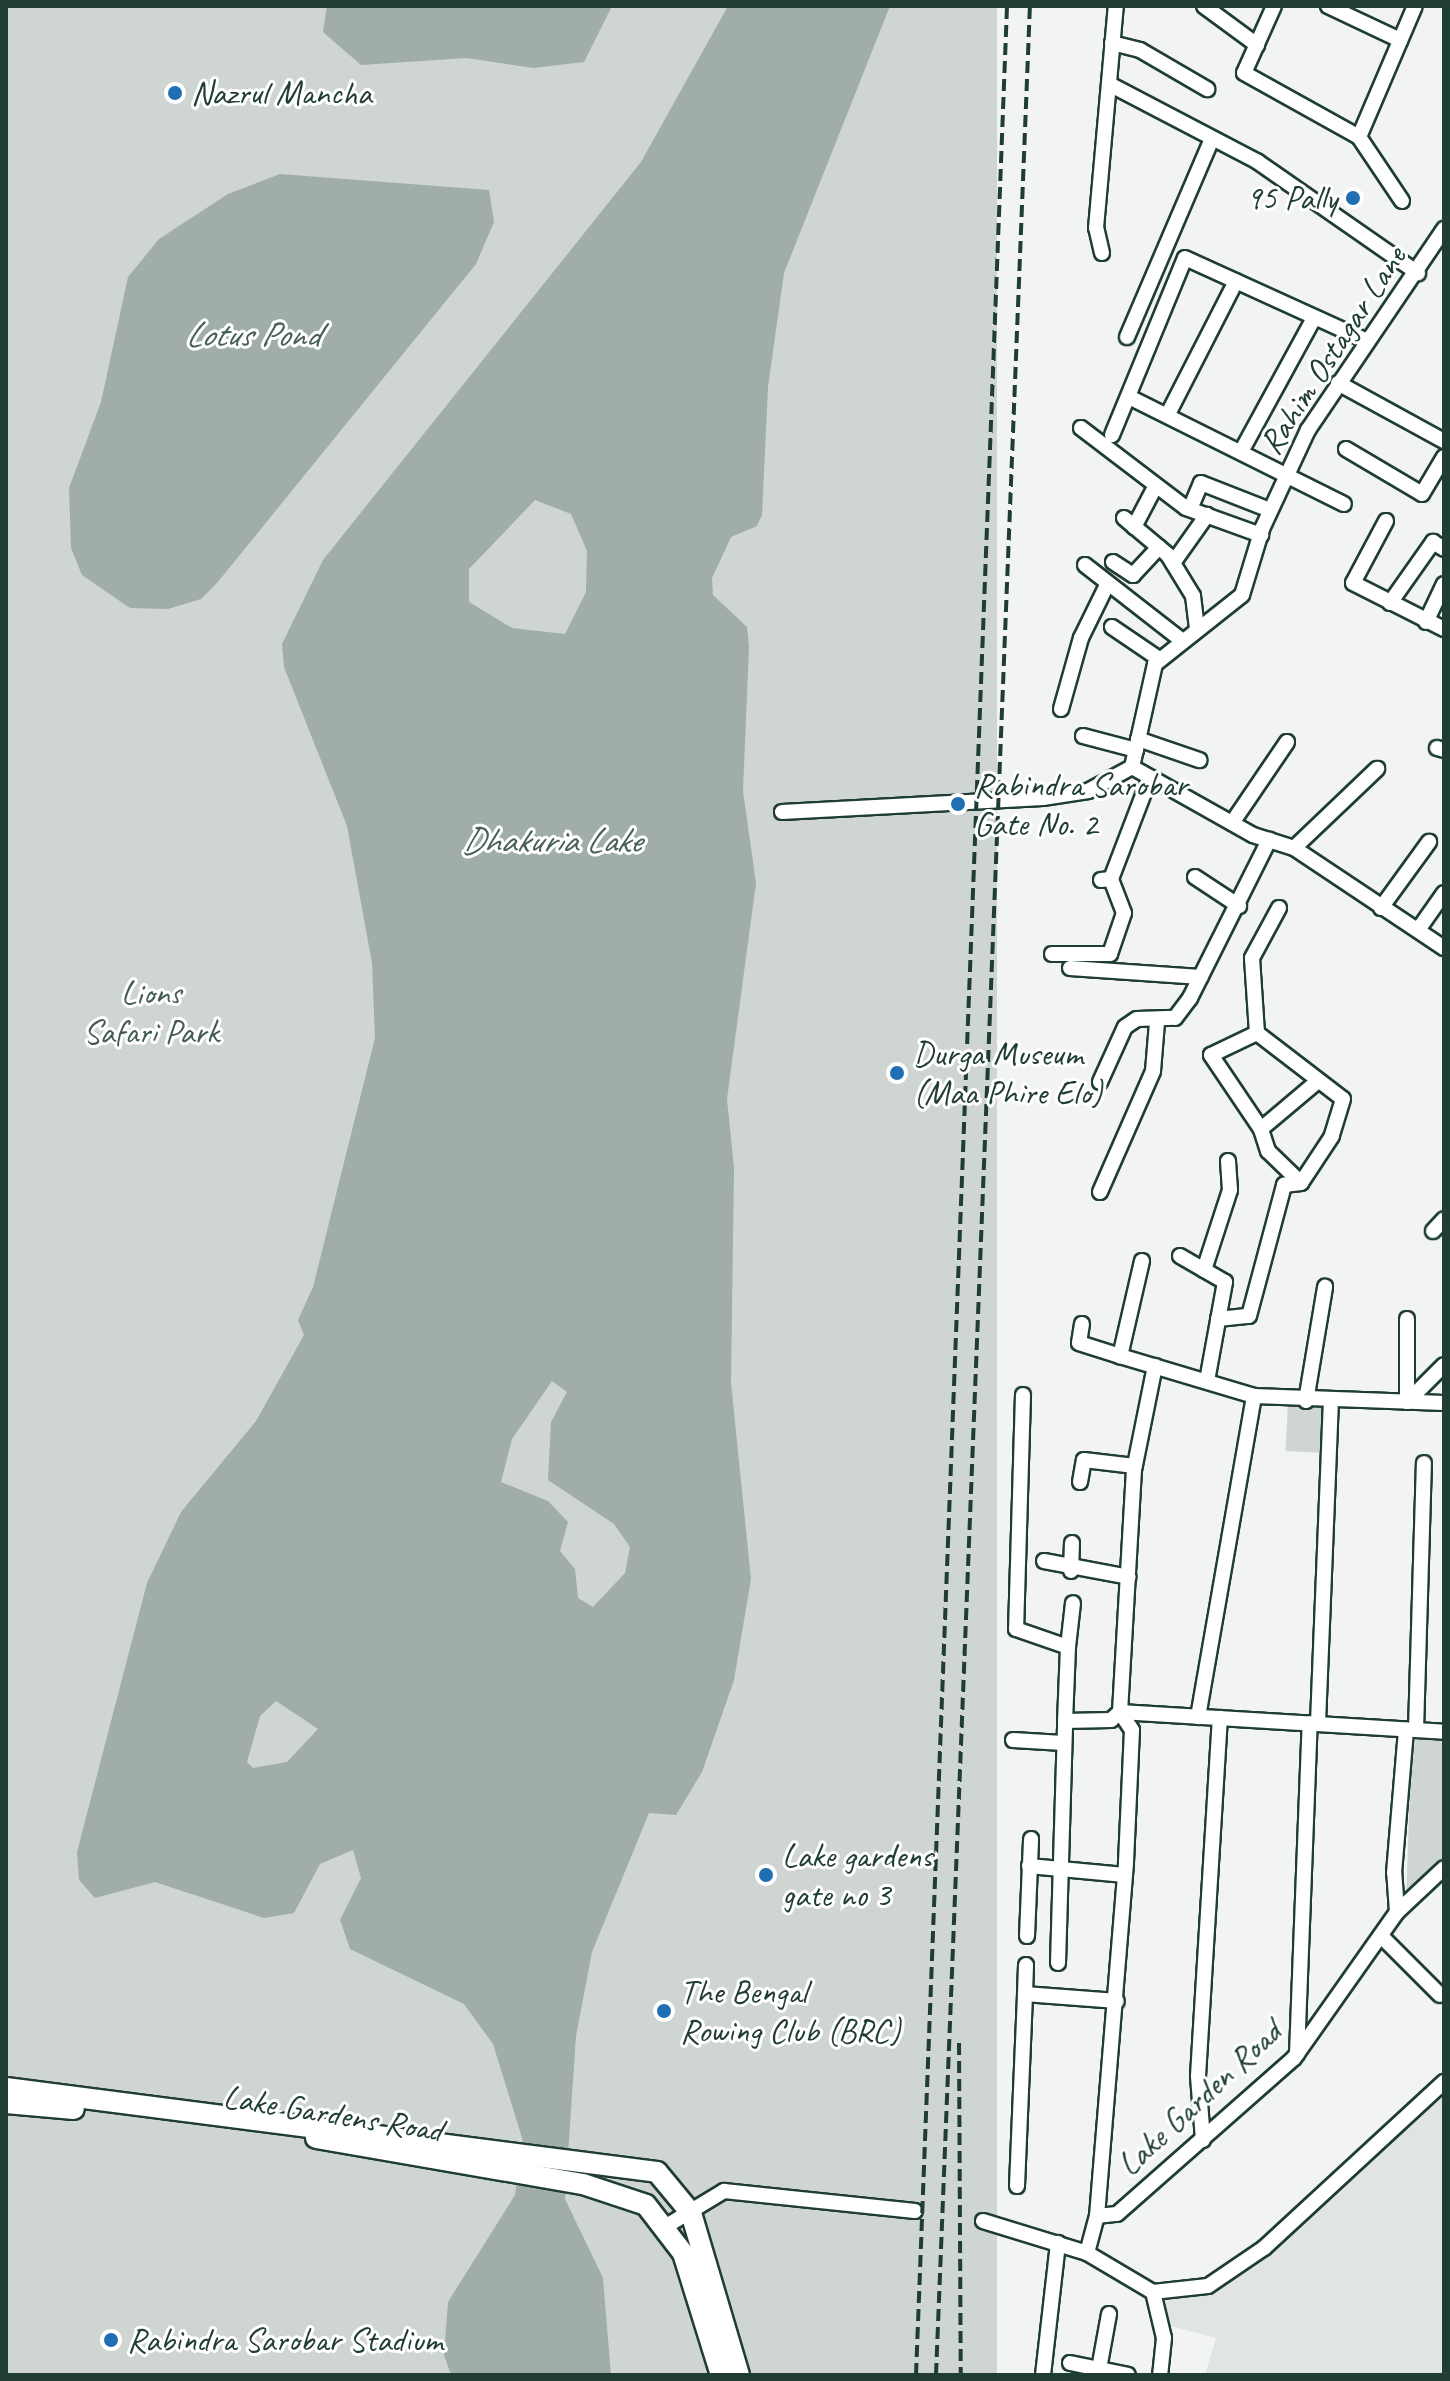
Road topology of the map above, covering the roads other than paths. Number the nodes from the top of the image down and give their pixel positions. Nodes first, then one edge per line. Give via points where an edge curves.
1 (1116, 6) edge
2 (1204, 6) edge
3 (1274, 6) edge
4 (1328, 6) edge
5 (1415, 6) edge
6 (1400, 40) junction
7 (1112, 43) junction
8 (1257, 45) junction
9 (1111, 85) junction
10 (1207, 89) dead end
11 (1359, 137) junction
12 (1212, 139) junction
13 (1402, 201) dead end
14 (1444, 229) edge
15 (1102, 253) dead end
16 (1418, 273) junction
17 (1236, 281) junction
18 (1314, 318) junction
19 (1127, 337) dead end
20 (1367, 341) junction
21 (1338, 383) junction
22 (1129, 397) junction
23 (1168, 414) junction
24 (1081, 428) dead end
25 (1112, 435) dead end
26 (1444, 441) edge
27 (1346, 449) dead end
28 (1242, 450) junction
29 (1444, 457) edge
30 (1289, 470) junction
31 (1155, 487) junction
32 (1344, 504) dead end
33 (1190, 509) junction
34 (1270, 510) junction
35 (1207, 515) junction
36 (1386, 521) dead end
37 (1261, 535) junction
38 (1159, 547) junction
39 (1444, 549) edge
40 (1113, 562) dead end
41 (1173, 563) junction
42 (1085, 565) dead end
43 (1108, 583) junction
44 (1444, 584) edge
45 (1390, 603) junction
46 (1426, 622) junction
47 (1112, 627) dead end
48 (1197, 628) junction
49 (1444, 629) edge
50 (1180, 639) junction
51 (1159, 659) junction
52 (1061, 709) dead end
53 (1083, 736) dead end
54 (1287, 742) dead end
55 (1137, 745) junction
56 (1199, 760) dead end
57 (1132, 767) junction
58 (1377, 769) dead end
59 (1150, 777) junction
60 (782, 812) dead end
61 (1232, 823) junction
62 (1269, 840) junction
63 (1429, 842) dead end
64 (1294, 848) junction
65 (1195, 877) dead end
66 (1444, 893) edge
67 (1239, 906) junction
68 (1279, 908) dead end
69 (1381, 908) junction
70 (1418, 930) junction
71 (1444, 948) edge
72 (1052, 954) dead end
73 (1070, 968) dead end
74 (1201, 977) junction
75 (1157, 1022) junction
76 (1257, 1033) junction
77 (1318, 1081) junction
78 (1100, 1082) dead end
79 (1261, 1129) junction
80 (1228, 1161) dead end
81 (1301, 1183) junction
82 (1100, 1192) dead end
83 (1444, 1219) edge
84 (1433, 1231) dead end
85 (1180, 1256) dead end
86 (1142, 1261) dead end
87 (1204, 1270) junction
88 (1325, 1287) dead end
89 (1218, 1319) junction
90 (1407, 1319) dead end
91 (1082, 1324) dead end
92 (1120, 1356) junction
93 (1444, 1365) edge
94 (1155, 1366) junction
95 (1207, 1381) junction
96 (1023, 1395) dead end
97 (1254, 1396) junction
98 (1306, 1401) junction
99 (1331, 1401) junction
100 (1407, 1402) junction
101 (1444, 1403) edge
102 (1424, 1463) dead end
103 (1135, 1466) junction
104 (1080, 1482) dead end
105 (1072, 1543) dead end
106 (1044, 1561) dead end
107 (1071, 1571) junction
108 (1129, 1577) junction
109 (1073, 1603) dead end
110 (1068, 1647) junction
111 (1120, 1712) junction
112 (1198, 1717) junction
113 (1220, 1718) junction
114 (1065, 1721) junction
115 (1314, 1723) junction
116 (1411, 1730) junction
117 (1444, 1732) edge
118 (1013, 1740) dead end
119 (1063, 1743) junction
120 (1031, 1839) dead end
121 (1029, 1866) junction
122 (1063, 1869) junction
123 (1125, 1875) junction
124 (1442, 1875) edge
125 (1397, 1912) junction
126 (1027, 1936) dead end
127 (1384, 1939) junction
128 (1058, 1963) dead end
129 (1026, 1965) dead end
130 (1025, 1994) junction
131 (1440, 1995) dead end
132 (1117, 2001) junction
133 (1297, 2054) junction
134 (1444, 2082) edge
135 (6, 2088) edge
136 (6, 2103) edge
137 (1203, 2140) junction
138 (1017, 2186) dead end
139 (688, 2207) junction
140 (915, 2211) dead end
141 (1097, 2216) junction
142 (983, 2221) dead end
143 (668, 2225) junction
144 (1058, 2243) junction
145 (1087, 2253) junction
146 (698, 2267) junction
147 (1153, 2292) junction
148 (1109, 2314) dead end
149 (1070, 2363) dead end
150 (1099, 2369) junction
151 (721, 2375) edge
152 (739, 2375) edge
153 (1043, 2375) edge
154 (1128, 2375) edge
155 (1160, 2375) edge

1 - 7 street
2 - 8 street
3 - 8 street
4 - 6 street
5 - 6 street
6 - 11 street
7 - 9 street
7 - 10 street via 1140,50
8 - 11 street via 1244,73
9 - 12 street
9 - 15 street via 1096,228
11 - 13 street
12 - 16 street via 1346,217
12 - 19 street
14 - 16 street, Rahim Ostagar Lane
16 - 20 street, Rahim Ostagar Lane
17 - 18 street
17 - 22 street via 1185,258
17 - 23 street
18 - 20 street
18 - 28 street
20 - 21 street, Rahim Ostagar Lane
21 - 26 street
21 - 30 street, Rahim Ostagar Lane
22 - 23 street
22 - 25 street
23 - 28 street
24 - 31 street
27 - 29 street via 1422,494
28 - 30 street
30 - 32 street
30 - 34 street, Rahim Ostagar Lane
31 - 33 street
31 - 38 street via 1129,523
33 - 34 street via 1201,483
33 - 35 street
34 - 37 street, Rahim Ostagar Lane
35 - 37 street
35 - 41 street
36 - 45 street via 1353,583
37 - 48 street, Rahim Ostagar Lane via 1242,595
38 - 40 street via 1133,575
38 - 41 street
39 - 45 street via 1433,542
41 - 48 street via 1193,596
42 - 43 street
43 - 50 street
43 - 52 street via 1081,638
44 - 46 street
45 - 46 street
46 - 49 street
47 - 51 street
48 - 50 street, Rahim Ostagar Lane
50 - 51 street, Rahim Ostagar Lane
51 - 55 street
53 - 55 street
54 - 61 street
55 - 56 street
55 - 57 street
57 - 59 street
57 - 60 street via 1088,791 1043,798
58 - 64 street
59 - 61 street
59 - 72 street via 1106,880 1124,913 1110,954
61 - 62 street
62 - 64 street
62 - 67 street
63 - 69 street
64 - 69 street
65 - 67 street
66 - 70 street
67 - 74 street
68 - 76 street via 1252,958
69 - 70 street
70 - 71 street
73 - 74 street
74 - 75 street via 1175,1018
75 - 78 street via 1137,1019 1125,1027
75 - 82 street via 1153,1071
76 - 77 street
76 - 79 street via 1211,1055
77 - 79 street
77 - 81 street via 1343,1099 1332,1136
79 - 81 street via 1268,1151
80 - 87 street via 1230,1190
81 - 89 street via 1284,1185 1249,1316
83 - 84 street
85 - 87 street
86 - 92 street
87 - 89 street via 1225,1282
88 - 98 street
89 - 95 street
90 - 100 street
91 - 92 street via 1079,1343
92 - 94 street
93 - 100 street
94 - 95 street
94 - 103 street
95 - 97 street
96 - 110 street via 1016,1629
97 - 98 street
97 - 112 street
98 - 99 street
99 - 100 street
99 - 115 street
100 - 101 street
102 - 116 street
103 - 104 street via 1084,1460
103 - 108 street
105 - 107 street
106 - 107 street
107 - 108 street
108 - 111 street
109 - 110 street
110 - 114 street
111 - 112 street
111 - 114 street via 1111,1720
111 - 123 street via 1132,1730
112 - 113 street
113 - 115 street
113 - 137 street via 1198,2076
114 - 119 street
115 - 116 street
115 - 133 street
116 - 117 street
116 - 125 street
118 - 119 street
119 - 122 street
120 - 121 street
121 - 122 street
121 - 126 street
122 - 123 street
122 - 128 street
123 - 132 street
124 - 125 street, Lake Garden Road
125 - 127 street, Lake Garden Road
127 - 131 street
127 - 133 street, Lake Garden Road
129 - 130 street
130 - 132 street
130 - 138 street
132 - 141 street
133 - 137 street, Lake Garden Road
134 - 147 street via 1264,2248 1208,2286
135 - 139 main road, Lake Gardens Road via 585,2159 657,2172
136 - 143 main road, Lake Gardens Road via 296,2134 583,2184 646,2205
137 - 141 street, Lake Garden Road via 1117,2214
139 - 140 street via 724,2191 766,2190
139 - 143 street
139 - 146 main road
141 - 145 street, Lake Garden Road
142 - 144 street
143 - 146 main road
144 - 145 street
144 - 153 street
145 - 147 street
146 - 151 main road
146 - 152 main road
147 - 155 street via 1164,2338
148 - 150 street
149 - 150 street
150 - 154 street

